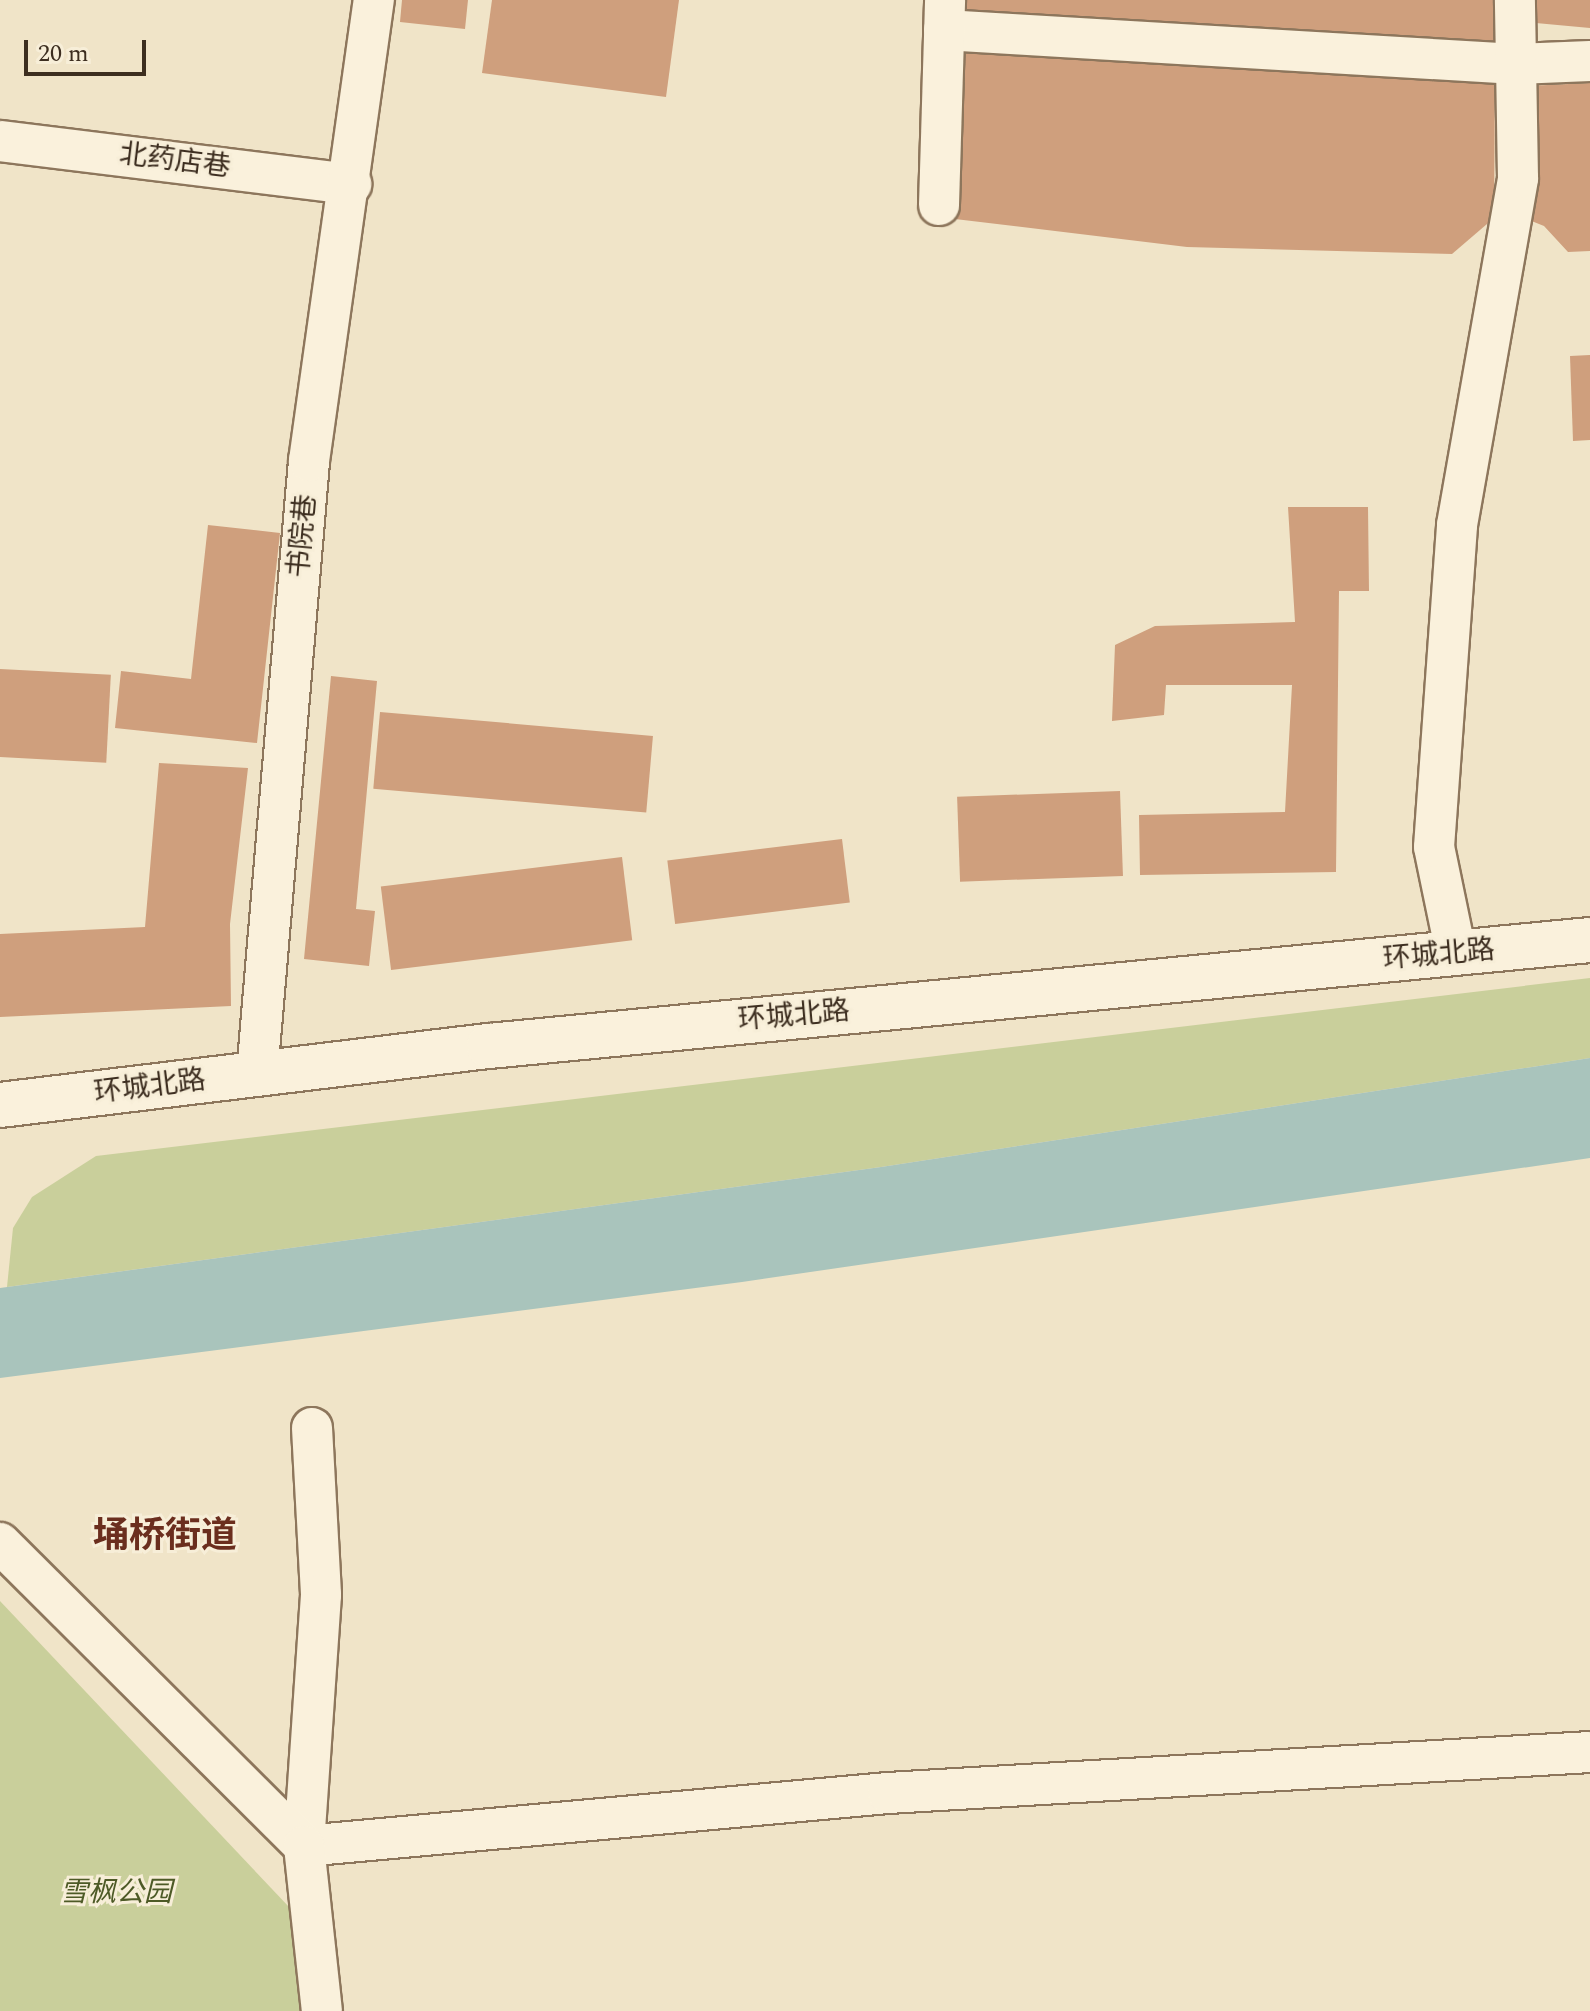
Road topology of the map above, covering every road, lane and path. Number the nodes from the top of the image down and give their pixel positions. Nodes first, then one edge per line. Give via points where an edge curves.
1 (374, 0) edge
2 (1515, 0) edge
3 (945, 15) edge
4 (1590, 61) edge
5 (1516, 64) junction
6 (0, 141) edge
7 (351, 184) junction
8 (939, 205) dead end
9 (1590, 940) edge
10 (1456, 953) junction
11 (257, 1074) junction
12 (0, 1105) edge
13 (312, 1428) dead end
14 (0, 1543) edge
15 (1590, 1752) edge
16 (304, 1846) junction
17 (322, 2011) edge

1 - 7 street, 书院巷
2 - 5 street
3 - 5 street
3 - 8 street
4 - 5 street
5 - 10 street via 1518,178 1457,525 1434,847
6 - 7 street, 北药店巷
7 - 11 street, 书院巷 via 309,461
9 - 10 main road, 环城北路
10 - 11 main road, 环城北路
11 - 12 main road, 环城北路
13 - 16 street via 321,1595
14 - 16 street
15 - 16 street via 888,1793
16 - 17 street

